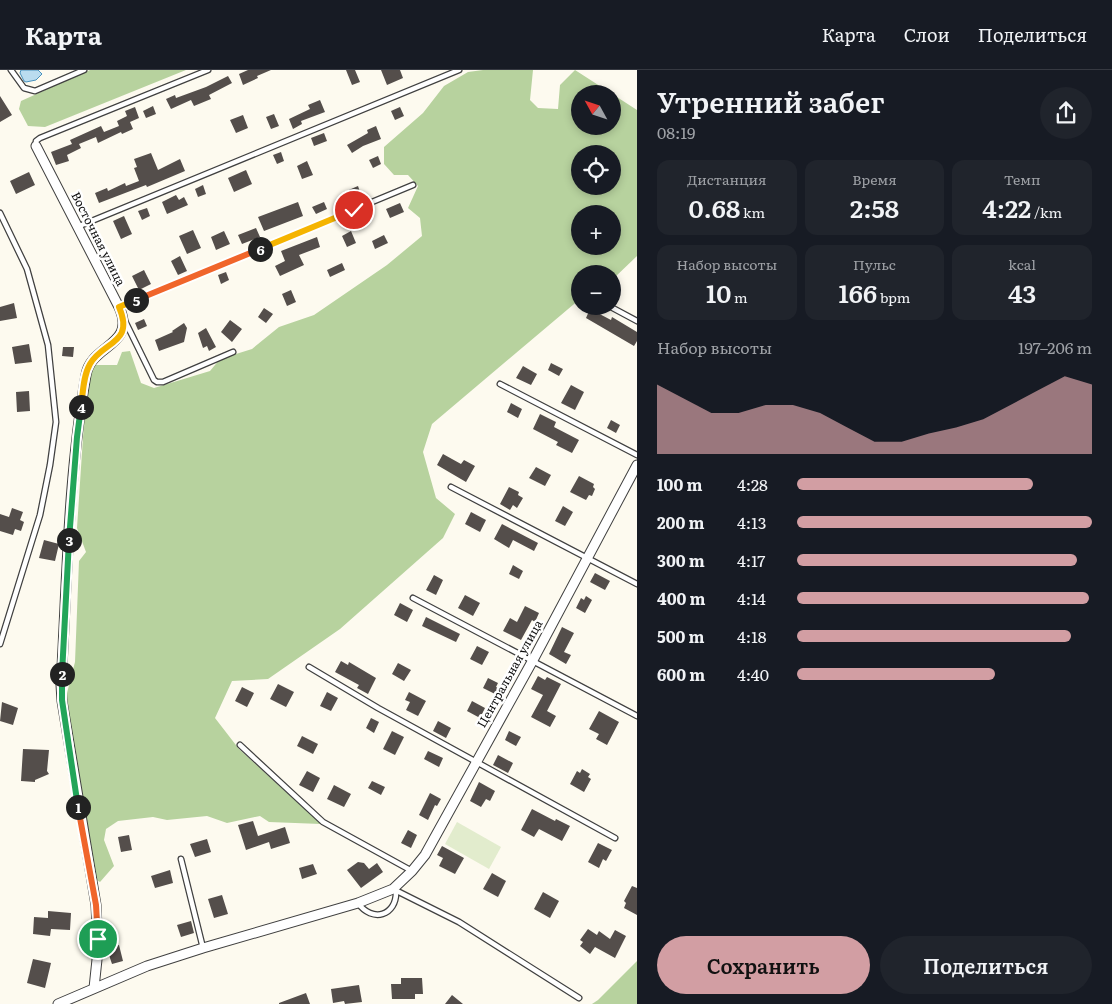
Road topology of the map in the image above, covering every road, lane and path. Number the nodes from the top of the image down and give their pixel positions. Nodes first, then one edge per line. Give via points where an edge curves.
1 (11, 70) edge
2 (84, 70) edge
3 (208, 70) edge
4 (459, 70) edge
5 (36, 146) joint
6 (413, 185) dead end
7 (0, 213) edge
8 (78, 227) junction
9 (121, 311) junction
10 (621, 312) edge
11 (637, 321) edge
12 (233, 352) dead end
13 (500, 384) dead end
14 (637, 455) edge
15 (637, 465) edge
16 (451, 487) dead end
17 (587, 558) junction
18 (637, 584) edge
19 (413, 598) dead end
20 (0, 644) edge
21 (532, 660) junction
22 (309, 667) dead end
23 (637, 716) edge
24 (240, 745) dead end
25 (476, 762) junction
26 (615, 838) dead end
27 (181, 859) dead end
28 (412, 871) junction
29 (395, 889) junction
30 (358, 903) junction
31 (203, 948) junction
32 (94, 988) junction
33 (579, 998) dead end
34 (58, 1004) edge

1 - 2 lane via 24,88 35,91
3 - 5 lane via 40,138
4 - 8 lane
5 - 8 street, Восточная улица
6 - 9 lane
7 - 20 lane via 27,269 48,345 56,422 40,515
8 - 9 street, Восточная улица
9 - 12 lane via 157,382
9 - 32 street via 123,328 118,338 97,355 86,372 77,437 61,685 78,808 96,905 98,950
10 - 11 lane
13 - 14 lane
15 - 17 street, Центральная улица
16 - 17 lane
17 - 18 lane
17 - 21 street, Центральная улица
19 - 21 lane
21 - 23 lane
21 - 25 street, Центральная улица
22 - 25 lane
24 - 28 lane via 323,822
25 - 26 lane
25 - 28 street, Центральная улица via 425,855
27 - 31 lane
28 - 29 street, Центральная улица
29 - 30 street
29 - 30 lane via 394,904 379,915 370,914
29 - 33 lane via 459,922
30 - 31 street
31 - 32 street
32 - 34 street

